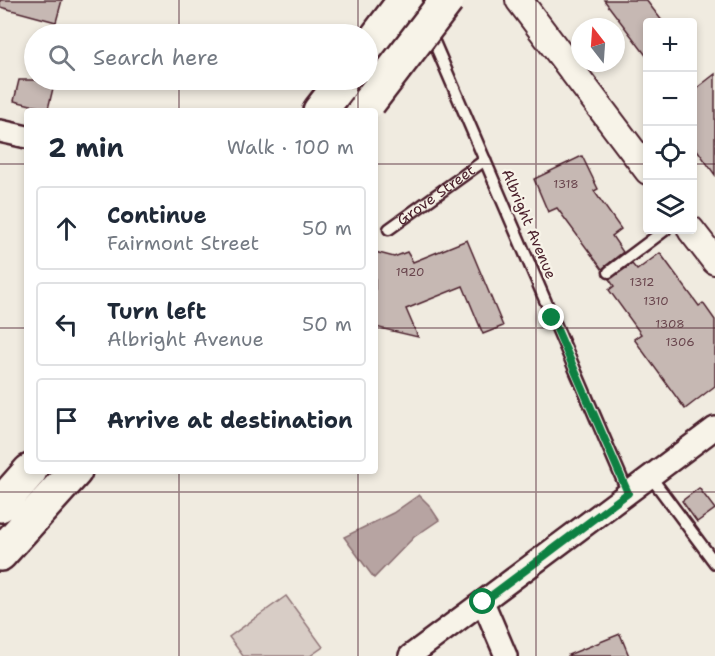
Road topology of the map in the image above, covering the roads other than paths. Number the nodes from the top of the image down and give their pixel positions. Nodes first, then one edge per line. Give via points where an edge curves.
1 (405, 0) edge
2 (416, 0) edge
3 (447, 0) edge
4 (519, 0) edge
5 (378, 36) edge
6 (378, 89) edge
7 (336, 90) edge
8 (377, 90) edge
9 (365, 106) edge
10 (322, 108) edge
11 (0, 131) edge
12 (24, 137) edge
13 (485, 159) junction
14 (643, 164) edge
15 (389, 229) dead end
16 (660, 234) edge
17 (694, 234) edge
18 (715, 261) edge
19 (609, 272) dead end
20 (715, 428) edge
21 (27, 474) edge
22 (72, 474) edge
23 (650, 476) junction
24 (628, 493) junction
25 (0, 505) edge
26 (0, 554) edge
27 (715, 563) edge
28 (483, 602) junction
29 (410, 656) edge
30 (506, 656) edge

1 - 5 highway
2 - 13 lane, Albright Avenue
3 - 6 highway, bridge
4 - 14 street
7 - 10 highway
8 - 9 highway, bridge
11 - 12 street
13 - 15 lane, Grove Street
13 - 24 lane, Albright Avenue
16 - 19 lane
17 - 18 street
20 - 23 street
21 - 25 highway
22 - 26 highway
23 - 24 street
23 - 27 lane
24 - 28 street
28 - 29 street
28 - 30 street

